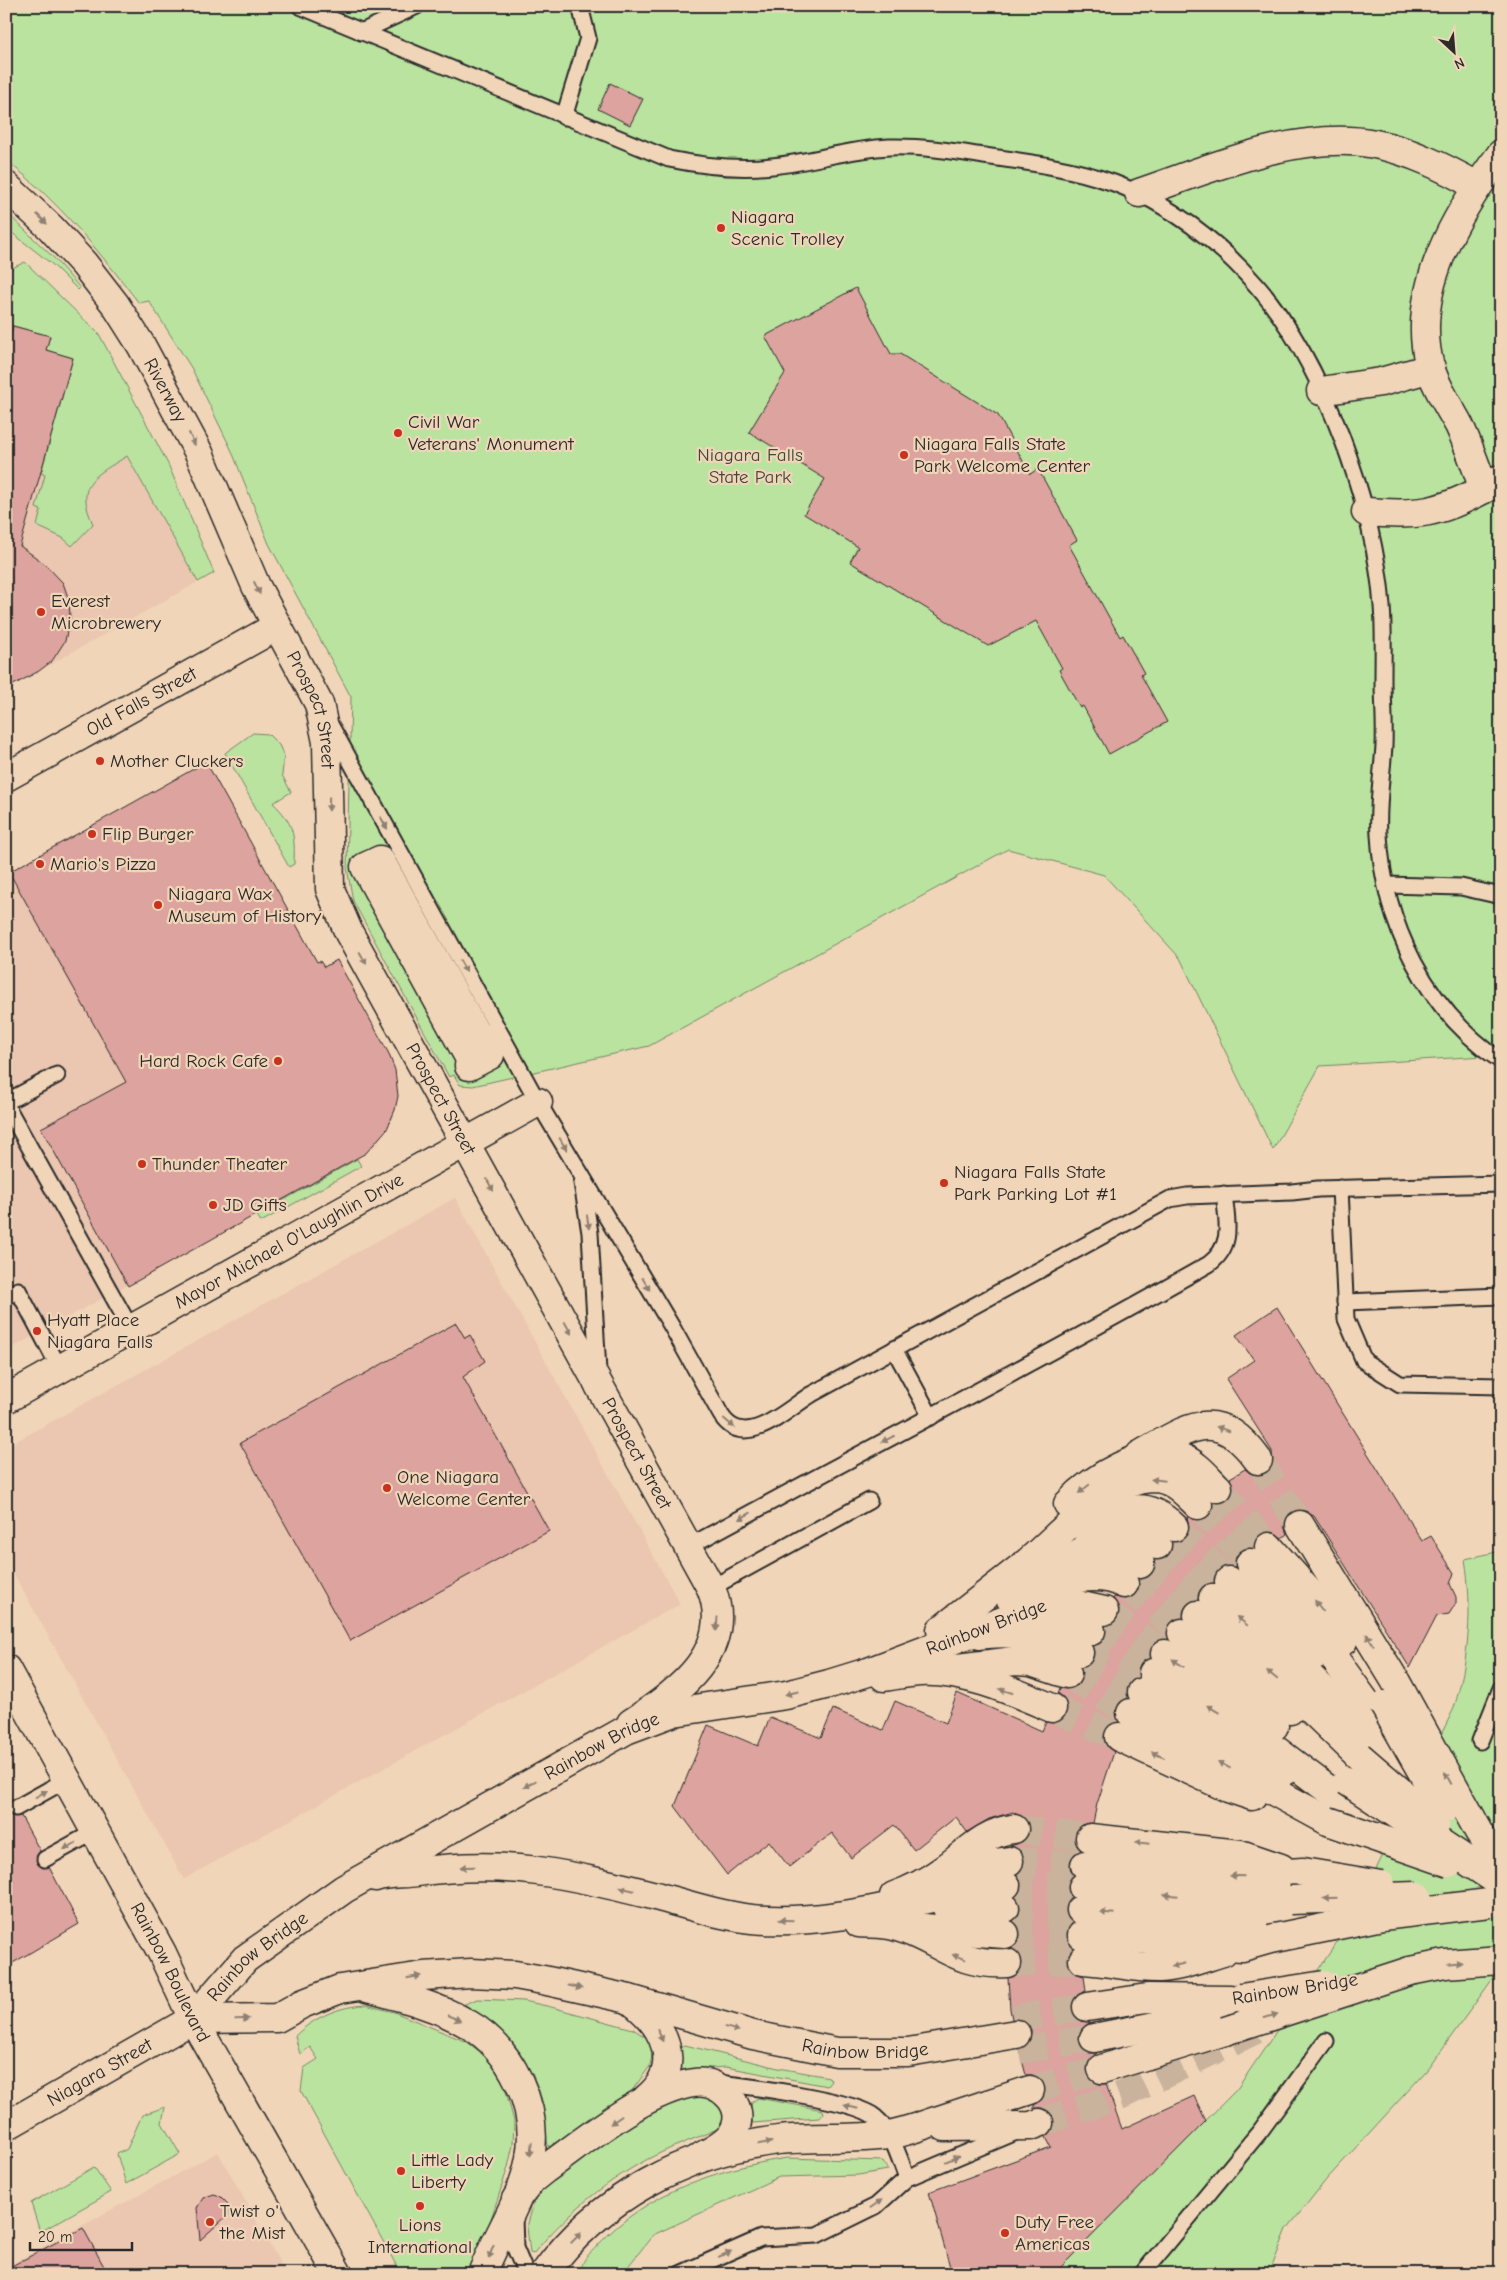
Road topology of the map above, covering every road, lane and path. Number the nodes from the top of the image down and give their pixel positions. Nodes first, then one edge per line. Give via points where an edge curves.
1 (300, 6) edge
2 (417, 6) edge
3 (580, 6) edge
4 (361, 32) junction
5 (564, 117) junction
6 (1501, 154) edge
7 (6, 186) edge
8 (1477, 186) junction
9 (1139, 193) junction
10 (1431, 368) junction
11 (1321, 391) junction
12 (1492, 484) edge
13 (1366, 512) junction
14 (276, 627) junction
15 (319, 704) junction
16 (6, 777) edge
17 (1386, 885) junction
18 (1501, 896) edge
19 (490, 1055) joint
20 (1501, 1061) edge
21 (56, 1075) dead end
22 (538, 1102) junction
23 (6, 1104) edge
24 (466, 1143) junction
25 (580, 1174) junction
26 (1501, 1184) edge
27 (1340, 1188) junction
28 (1224, 1194) junction
29 (12, 1293) edge
30 (1501, 1296) edge
31 (1345, 1302) junction
32 (131, 1329) junction
33 (894, 1349) junction
34 (60, 1369) junction
35 (600, 1386) junction
36 (1501, 1386) edge
37 (6, 1399) edge
38 (931, 1417) junction
39 (1258, 1460) tunnel mouth
40 (1110, 1471) junction
41 (869, 1501) dead end
42 (1300, 1525) tunnel mouth
43 (688, 1547) junction
44 (1259, 1555) tunnel mouth
45 (1036, 1575) junction
46 (711, 1588) junction
47 (945, 1635) junction
48 (1085, 1642) junction
49 (6, 1669) edge
50 (920, 1672) junction
51 (829, 1684) junction
52 (1501, 1688) edge
53 (1142, 1694) junction
54 (1052, 1708) tunnel mouth
55 (1370, 1724) junction
56 (1480, 1741) dead end
57 (602, 1742) junction
58 (66, 1780) junction
59 (1339, 1789) junction
60 (1425, 1798) junction
61 (16, 1808) dead end
62 (1014, 1829) tunnel mouth
63 (94, 1832) junction
64 (1090, 1838) tunnel mouth
65 (1419, 1851) junction
66 (44, 1859) dead end
67 (1464, 1859) junction
68 (1298, 1872) junction
69 (1498, 1884) edge
70 (344, 1889) junction
71 (1442, 1896) junction
72 (895, 1909) junction
73 (1083, 1911) junction
74 (1279, 1920) junction
75 (1501, 1960) edge
76 (1007, 1963) tunnel mouth
77 (1410, 1971) junction
78 (359, 1985) junction
79 (629, 1999) junction
80 (193, 2019) junction
81 (1326, 2041) dead end
82 (875, 2054) junction
83 (1026, 2078) junction
84 (708, 2082) junction
85 (645, 2099) junction
86 (6, 2126) edge
87 (900, 2132) junction
88 (692, 2161) junction
89 (907, 2178) junction
90 (516, 2200) junction
91 (338, 2274) edge
92 (482, 2274) edge
93 (526, 2274) edge
94 (544, 2274) edge
95 (680, 2274) edge
96 (1142, 2274) edge

1 - 4 lane
2 - 4 lane
3 - 5 lane via 588,38
4 - 5 lane
5 - 9 lane via 669,159 699,166 771,166 861,150 926,148 1066,170
6 - 8 main road
7 -> 14 main road, Riverway via 84,264 142,345 199,454
8 - 9 main road via 1401,151 1345,141 1289,147 1244,158
8 - 10 main road via 1437,266 1426,307 1425,338
9 - 11 lane via 1171,210 1200,232 1258,286 1281,318
10 - 11 main road via 1381,382
10 - 12 main road via 1473,457
11 - 13 lane
12 - 13 main road via 1458,503 1431,512 1406,515
13 - 17 lane via 1379,571 1383,610 1384,742 1379,833
14 - 15 main road, Prospect Street
14 - 16 main road, Old Falls Street
15 -> 22 lane
15 -> 24 main road, Prospect Street via 328,742 328,877 333,900
17 - 18 lane via 1461,887
17 - 20 lane via 1405,946 1431,993 1463,1032
19 - 19 main road via 380,860 365,868 470,1059 469,1066
21 - 23 lane
22 - 24 main road, Mayor Michael O'Laughlin Drive
22 -> 25 lane
23 - 32 lane
24 - 32 main road, Mayor Michael O'Laughlin Drive
24 -> 35 main road, Prospect Street
25 -> 33 lane via 725,1421 736,1429 751,1429 781,1416 812,1394
25 -> 35 lane via 590,1232
26 - 27 lane
27 - 28 lane
27 - 31 lane
28 - 33 lane via 1179,1196 1161,1203
28 - 38 lane via 1227,1239 1220,1254 1209,1264
29 - 34 lane
30 - 31 lane
31 - 36 lane via 1346,1319 1364,1361 1400,1384
32 - 34 main road, Mayor Michael O'Laughlin Drive
33 - 38 lane
34 - 37 main road, Mayor Michael O'Laughlin Drive
35 - 43 main road, Prospect Street
38 -> 43 lane
39 -> 40 main road via 1241,1439 1226,1428 1203,1426 1178,1434
40 -> 45 main road via 1066,1506 1040,1547
40 -> 45 main road via 1137,1460 1181,1458 1198,1467 1208,1497 1154,1478 1128,1484 1100,1500
41 - 46 lane
55 -> 42 main road
43 - 46 main road, Prospect Street
55 -> 44 main road via 1326,1615 1309,1592
45 - 45 main road via 1115,1533 1134,1533 1149,1555 1102,1576
45 - 47 main road
45 - 47 main road
46 -> 57 main road, Prospect Street via 718,1619 707,1655 674,1692
47 - 48 main road via 985,1634 1060,1622 1072,1623
47 - 48 main road, Rainbow Bridge via 1045,1605 1068,1603
47 - 51 main road, Rainbow Bridge via 868,1672
48 - 50 main road via 1031,1662
49 - 58 main road, Rainbow Boulevard
50 - 51 main road
54 -> 50 main road via 961,1676
51 -> 57 main road, Rainbow Bridge via 786,1695 674,1712
52 - 56 lane
53 - 59 main road via 1242,1752
59 -> 53 main road via 1264,1719
65 -> 53 main road, bridge via 1323,1819
55 - 55 main road via 1276,1701 1206,1607 1313,1653
55 - 60 main road, bridge
55 - 60 main road, bridge
69 -> 55 main road, bridge
57 -> 70 main road, Rainbow Bridge
61 -> 58 lane
58 - 63 main road, Rainbow Boulevard
59 - 65 main road
59 - 67 main road, bridge
60 - 67 main road, bridge
60 - 69 main road, bridge via 1456,1820
62 - 72 main road via 1000,1831 988,1838
63 -> 66 lane
63 - 80 main road, Rainbow Boulevard via 162,1953
68 -> 64 main road via 1240,1854
65 - 69 main road, bridge
67 - 69 main road, bridge
68 - 71 main road, bridge
68 -> 73 main road via 1241,1876
69 - 71 main road, bridge
69 - 74 main road, bridge via 1382,1916
72 -> 70 main road via 824,1918 769,1920 729,1915 569,1875 517,1867 464,1866 389,1873
70 - 80 main road, Rainbow Bridge via 246,1959
71 -> 74 main road, bridge
72 - 72 main road via 1007,1897
76 -> 72 main road via 990,1964 964,1959
74 -> 73 main road via 1236,1901
74 -> 73 main road via 1242,1947
77 -> 75 main road, Rainbow Bridge via 1445,1964
77 -> 77 main road, Rainbow Bridge, bridge via 1237,2001 1096,2046 1217,2039
78 -> 79 main road, Rainbow Bridge via 447,1973 493,1973 543,1980
80 -> 78 main road, Rainbow Bridge via 277,2018 322,1995
78 -> 90 main road via 406,1999 468,2024 492,2043 509,2064 523,2089 532,2135 530,2158
79 -> 82 main road, Rainbow Bridge via 787,2043 836,2052
79 -> 85 main road via 652,2019 666,2049 668,2070 664,2080
80 - 86 main road, Niagara Street
80 - 91 main road, Rainbow Boulevard
81 - 96 lane via 1261,2130
82 - 83 main road via 968,2057
82 - 83 main road, Rainbow Bridge via 923,2050
83 - 87 main road via 998,2082
83 - 87 main road via 972,2127
89 -> 83 lane
84 - 85 main road via 676,2087
87 -> 84 lane via 865,2110 755,2087
84 - 88 main road via 732,2098 737,2113 736,2126 723,2143
85 -> 90 main road via 545,2169
88 -> 87 main road via 736,2147 780,2140
87 - 89 lane
94 -> 88 main road via 591,2223 619,2200 671,2169
95 -> 89 lane via 761,2238 817,2235 876,2206
90 -> 92 main road
90 - 93 lane via 514,2242

